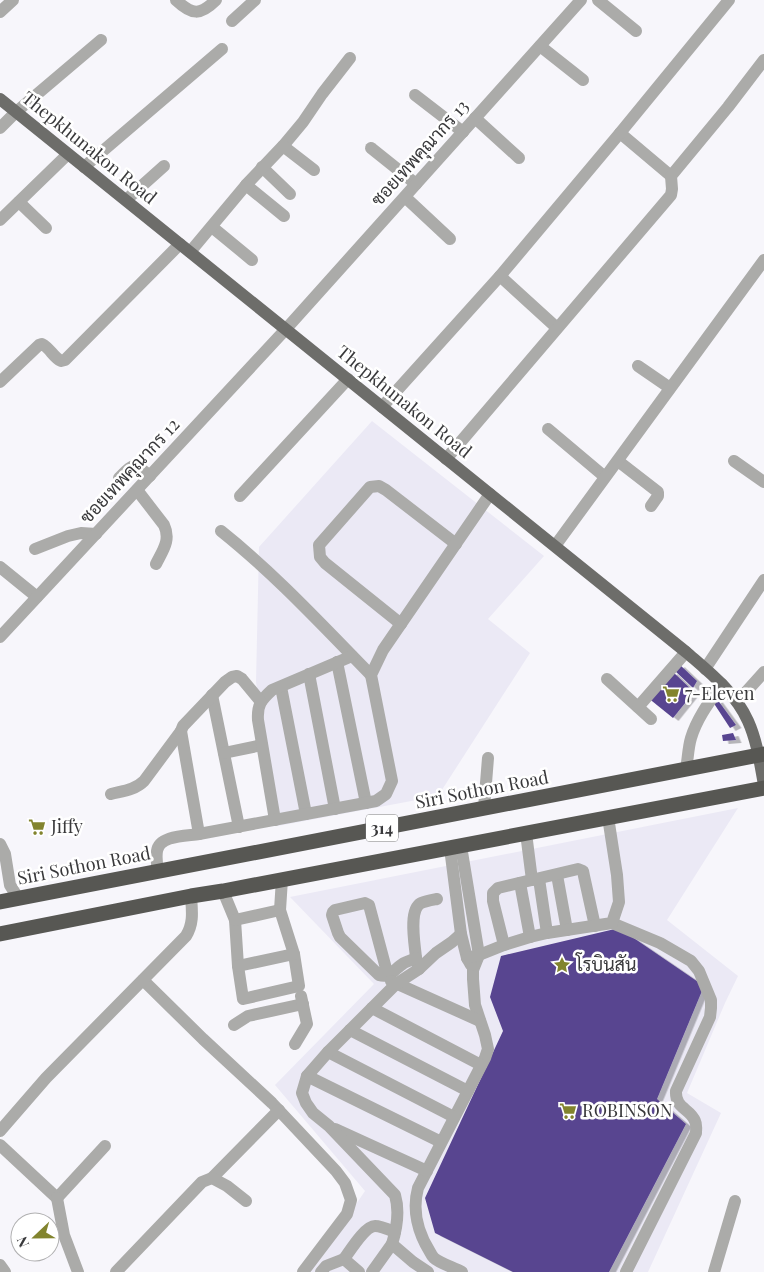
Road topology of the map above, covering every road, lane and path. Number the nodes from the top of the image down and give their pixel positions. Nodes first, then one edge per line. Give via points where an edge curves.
1 (13, 0) edge
2 (176, 0) edge
3 (216, 0) edge
4 (255, 0) edge
5 (581, 0) edge
6 (598, 0) edge
7 (729, 0) edge
8 (0, 12) edge
9 (232, 21) dead end
10 (636, 31) dead end
11 (101, 40) dead end
12 (540, 46) junction
13 (222, 49) dead end
14 (350, 58) dead end
15 (764, 60) edge
16 (583, 80) dead end
17 (414, 95) dead end
18 (0, 99) edge
19 (16, 112) junction
20 (475, 118) junction
21 (0, 128) edge
22 (463, 132) junction
23 (620, 133) junction
24 (283, 146) junction
25 (371, 148) dead end
26 (68, 154) junction
27 (519, 158) dead end
28 (84, 166) junction
29 (164, 166) dead end
30 (262, 167) junction
31 (314, 170) dead end
32 (671, 176) junction
33 (416, 184) junction
34 (246, 185) junction
35 (290, 194) dead end
36 (405, 197) junction
37 (126, 200) junction
38 (19, 202) junction
39 (284, 216) dead end
40 (0, 220) edge
41 (212, 226) junction
42 (46, 228) dead end
43 (450, 239) dead end
44 (180, 244) junction
45 (190, 252) junction
46 (252, 260) dead end
47 (764, 260) edge
48 (500, 276) junction
49 (557, 328) junction
50 (286, 329) junction
51 (638, 366) dead end
52 (348, 379) junction
53 (0, 382) edge
54 (670, 388) junction
55 (382, 407) junction
56 (548, 429) dead end
57 (446, 459) junction
58 (734, 461) dead end
59 (618, 462) junction
60 (150, 476) junction
61 (605, 477) junction
62 (119, 478) dead end
63 (764, 482) edge
64 (137, 490) junction
65 (490, 494) junction
66 (240, 496) dead end
67 (651, 506) dead end
68 (221, 531) dead end
69 (96, 534) junction
70 (456, 544) junction
71 (555, 546) junction
72 (35, 549) dead end
73 (156, 564) dead end
74 (0, 567) edge
75 (764, 580) edge
76 (37, 598) junction
77 (401, 624) junction
78 (0, 637) edge
79 (686, 652) junction
80 (352, 656) junction
81 (337, 662) junction
82 (705, 668) junction
83 (764, 672) edge
84 (309, 674) junction
85 (371, 675) junction
86 (607, 679) dead end
87 (722, 684) junction
88 (281, 687) junction
89 (212, 696) junction
90 (261, 702) junction
91 (737, 702) junction
92 (638, 707) junction
93 (652, 719) dead end
94 (181, 731) junction
95 (262, 745) junction
96 (224, 753) junction
97 (761, 755) edge
98 (488, 758) dead end
99 (686, 769) junction
100 (764, 786) edge
101 (111, 794) dead end
102 (366, 803) junction
103 (484, 808) junction
104 (335, 809) junction
105 (306, 814) junction
106 (608, 817) junction
107 (276, 820) junction
108 (239, 827) junction
109 (526, 833) junction
110 (199, 834) junction
111 (0, 844) edge
112 (456, 847) junction
113 (158, 871) junction
114 (556, 875) junction
115 (4, 876) edge
116 (282, 879) junction
117 (530, 881) junction
118 (223, 891) junction
119 (191, 896) junction
120 (18, 898) junction
121 (437, 899) dead end
122 (0, 902) edge
123 (280, 910) junction
124 (235, 920) junction
125 (612, 923) junction
126 (595, 926) junction
127 (567, 930) junction
128 (0, 934) edge
129 (461, 934) junction
130 (547, 934) junction
131 (530, 938) junction
132 (504, 945) junction
133 (294, 954) junction
134 (473, 961) junction
135 (418, 963) junction
136 (238, 966) junction
137 (390, 979) junction
138 (143, 980) junction
139 (299, 986) junction
140 (243, 999) junction
141 (303, 1004) junction
142 (372, 1008) junction
143 (248, 1016) junction
144 (480, 1021) junction
145 (234, 1025) dead end
146 (350, 1030) junction
147 (295, 1044) dead end
148 (328, 1052) junction
149 (481, 1065) junction
150 (307, 1076) junction
151 (468, 1091) junction
152 (279, 1110) junction
153 (454, 1117) junction
154 (329, 1126) junction
155 (0, 1131) edge
156 (442, 1142) junction
157 (0, 1145) edge
158 (106, 1146) dead end
159 (427, 1171) junction
160 (212, 1178) junction
161 (395, 1195) junction
162 (57, 1198) junction
163 (415, 1198) junction
164 (246, 1201) dead end
165 (735, 1201) dead end
166 (395, 1232) junction
167 (392, 1244) junction
168 (344, 1258) junction
169 (0, 1265) edge
170 (410, 1267) edge
171 (5, 1272) edge
172 (78, 1272) edge
173 (116, 1272) edge
174 (302, 1272) edge
175 (321, 1272) edge
176 (359, 1272) edge
177 (372, 1272) edge
178 (428, 1272) edge
179 (462, 1272) edge
180 (626, 1272) edge
181 (714, 1272) edge

1 - 8 street
2 - 3 street via 194,12 205,10
4 - 9 street
5 - 12 street, ซอยเทพคุณากร 13
6 - 10 street
7 - 23 street
11 - 19 street
12 - 16 street
12 - 20 street, ซอยเทพคุณากร 13
13 - 28 street
14 - 24 street
15 - 32 street
17 - 22 street
18 - 19 main road, Thepkhunakon Road
19 - 21 street
19 - 26 main road, Thepkhunakon Road
20 - 22 street, ซอยเทพคุณากร 13
20 - 27 street
22 - 33 street, ซอยเทพคุณากร 13
23 - 32 street
23 - 48 street
24 - 30 street
24 - 31 street
25 - 33 street
26 - 28 main road, Thepkhunakon Road
26 - 38 street
28 - 37 main road, Thepkhunakon Road
29 - 37 street
30 - 34 street
30 - 35 street
32 - 49 street via 671,195
33 - 36 street, ซอยเทพคุณากร 13
34 - 39 street
34 - 41 street
36 - 43 street
36 - 50 street, ซอยเทพคุณากร 13
37 - 44 main road, Thepkhunakon Road
38 - 40 street
38 - 42 street
41 - 45 street
41 - 46 street
44 - 45 main road, Thepkhunakon Road
44 - 53 street via 65,360 57,359 46,346 39,345
45 - 50 main road, Thepkhunakon Road
47 - 54 street
48 - 49 street
48 - 55 street
49 - 57 street
50 - 52 main road, Thepkhunakon Road
50 - 60 street, ซอยเทพคุณากร 12
51 - 54 street
52 - 55 main road, Thepkhunakon Road
52 - 66 street
54 - 59 street
55 - 57 main road, Thepkhunakon Road
56 - 61 street
57 - 65 main road, Thepkhunakon Road
58 - 63 street
59 - 61 street
59 - 67 street via 658,492
60 - 62 street via 134,465
60 - 64 street, ซอยเทพคุณากร 12
61 - 71 street
64 - 69 street, ซอยเทพคุณากร 12
64 - 73 street via 167,531 167,540
65 - 70 street
65 - 71 main road, Thepkhunakon Road
68 - 80 street via 276,579
69 - 72 street via 68,536
69 - 76 street, ซอยเทพคุณากร 12
70 - 77 street
70 - 77 street via 379,486 370,487 319,545 320,557 325,563
71 - 79 main road, Thepkhunakon Road
74 - 76 street
75 - 82 street
76 - 78 street, ซอยเทพคุณากร 12
77 - 85 street
79 - 82 main road, Thepkhunakon Road
79 - 92 street
80 - 81 street
80 - 85 street
81 - 84 street
81 - 102 street
82 - 87 main road, Thepkhunakon Road
83 - 91 street
84 - 88 street
84 - 104 street
85 - 102 street via 392,781 386,794
86 - 92 street
87 - 91 main road, Thepkhunakon Road
87 - 99 street via 695,727
88 - 90 street via 272,690
88 - 105 street
89 - 90 street via 225,682 237,676
89 - 94 street
89 - 96 street
90 - 95 street via 257,708
91 - 97 main road, Thepkhunakon Road via 748,720
92 - 93 street
94 - 101 street via 144,781 132,789
94 - 110 street
95 - 96 street
95 - 107 street
96 - 108 street
97 - 99 highway, Siri Sothon Road / 314
97 - 100 main road, Thepkhunakon Road
98 - 103 street
99 - 103 highway, Siri Sothon Road / 314
100 - 106 highway, 314
102 - 104 street
103 - 113 highway, Siri Sothon Road / 314
104 - 105 street
105 - 107 street
106 - 109 highway, 314
106 - 125 street via 619,902
107 - 108 street
108 - 110 street
109 - 112 highway, 314
109 - 117 street
110 - 113 street via 170,838 161,843 157,850
111 - 115 street via 5,854
112 - 116 highway, 314
112 - 129 street
112 - 134 street
113 - 120 highway, Siri Sothon Road / 314
114 - 117 street
114 - 126 street via 578,869 583,871
114 - 127 street
115 - 120 street
116 - 118 highway, 314
116 - 123 street
117 - 130 street
117 - 131 street
117 - 132 street via 498,888 493,893
118 - 119 highway, 314
118 - 124 street
119 - 128 highway, 314
119 - 138 street via 191,928
120 - 122 highway, Siri Sothon Road / 314
121 - 135 street via 421,903 413,915
123 - 124 street
123 - 133 street
124 - 136 street
125 - 126 street
125 - 180 street via 660,943 691,961 699,971 712,1008 676,1091 680,1105 693,1116 696,1133
126 - 127 street
127 - 130 street
129 - 134 street
129 - 135 street
130 - 131 street
131 - 132 street
132 - 134 street
133 - 136 street
133 - 139 street
134 - 144 street via 475,1005
135 - 137 street via 403,964
136 - 140 street
137 - 137 street via 369,905 334,910 332,914 340,937 379,975
137 - 142 street
137 - 144 street
138 - 152 street
138 - 155 street via 46,1078
139 - 140 street
139 - 141 street
140 - 143 street
141 - 143 street
141 - 147 street via 307,1024
142 - 146 street
142 - 149 street
143 - 145 street
144 - 149 street via 488,1049
146 - 148 street
146 - 151 street
148 - 150 street
148 - 153 street
149 - 151 street
150 - 154 street via 302,1093 306,1103 313,1114
150 - 156 street
151 - 153 street
152 - 160 street
152 - 174 street via 345,1183 351,1200 347,1214
153 - 156 street
154 - 159 street
154 - 161 street
156 - 159 street
157 - 162 street
158 - 162 street
159 - 163 street
160 - 164 street
160 - 173 street via 202,1182
161 - 163 street
161 - 166 street via 398,1218
162 - 172 street via 64,1235
163 - 179 street via 420,1232 434,1259
165 - 181 street
166 - 167 street
166 - 168 street via 376,1226 370,1228
167 - 170 street
167 - 177 street
168 - 175 street via 326,1266
168 - 176 street
169 - 171 street
170 - 178 street

